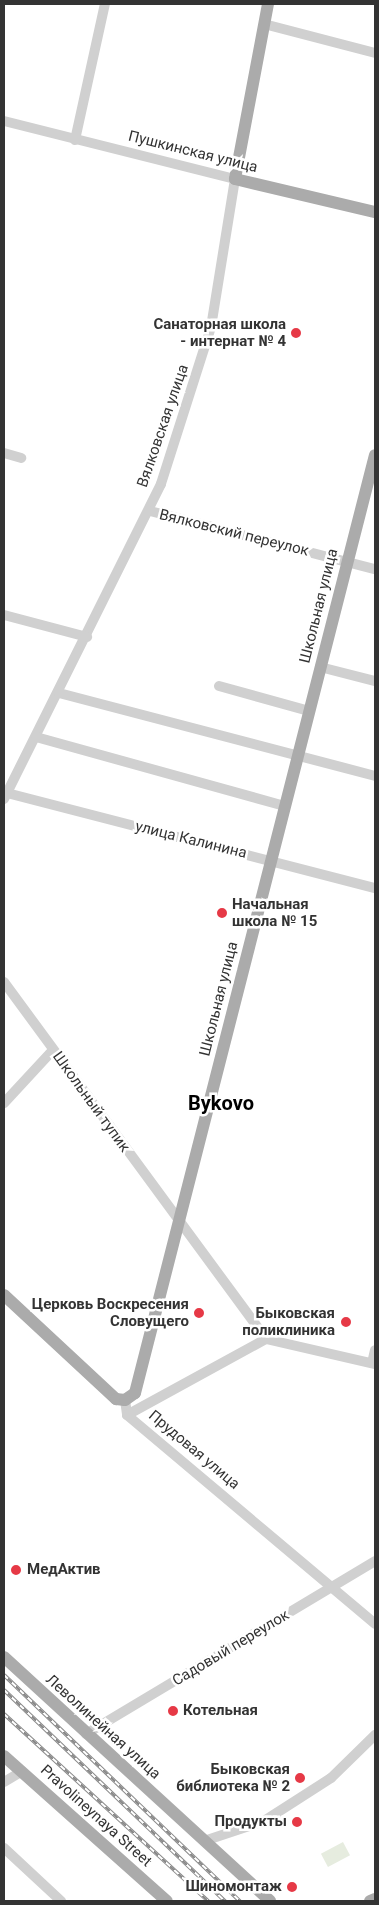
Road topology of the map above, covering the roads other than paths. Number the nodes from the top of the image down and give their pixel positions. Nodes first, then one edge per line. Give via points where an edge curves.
1 (105, 4) edge
2 (268, 4) edge
3 (264, 24) junction
4 (375, 53) edge
5 (4, 121) edge
6 (75, 140) junction
7 (235, 179) junction
8 (375, 212) edge
9 (4, 453) edge
10 (375, 455) edge
11 (21, 458) dead end
12 (150, 511) junction
13 (347, 562) junction
14 (375, 569) edge
15 (4, 615) edge
16 (87, 637) junction
17 (320, 667) junction
18 (375, 681) edge
19 (219, 686) dead end
20 (59, 693) junction
21 (309, 710) junction
22 (36, 737) junction
23 (298, 755) junction
24 (375, 776) edge
25 (5, 796) edge
26 (285, 806) junction
27 (271, 861) junction
28 (375, 888) edge
29 (4, 982) edge
30 (53, 1050) junction
31 (4, 1103) edge
32 (177, 1222) junction
33 (4, 1295) edge
34 (266, 1339) junction
35 (375, 1350) edge
36 (373, 1364) edge
37 (125, 1400) junction
38 (127, 1415) junction
39 (375, 1561) edge
40 (332, 1588) junction
41 (375, 1624) edge
42 (4, 1657) edge
43 (86, 1734) junction
44 (375, 1735) edge
45 (4, 1756) edge
46 (22, 1771) junction
47 (4, 1782) edge
48 (204, 1841) junction
49 (4, 1848) edge
50 (375, 1898) edge
51 (61, 1901) edge
52 (166, 1901) edge
53 (270, 1901) edge
54 (370, 1901) edge

1 - 6 street
2 - 3 main road, Вялковская улица
3 - 4 street
3 - 7 main road, Вялковская улица
5 - 6 street, Пушкинская улица
6 - 7 street, Пушкинская улица
7 - 8 main road, Пушкинская улица
7 - 12 street, Вялковская улица via 211,327
9 - 11 street
10 - 13 main road, Школьная улица
12 - 13 street, Вялковский переулок
12 - 16 street, Вялковская улица
13 - 14 street, Вялковский переулок
13 - 17 main road, Школьная улица
15 - 16 street
16 - 20 street, Вялковская улица
17 - 18 street
17 - 21 main road, Школьная улица
19 - 21 street
20 - 22 street, Вялковская улица
20 - 23 street
21 - 23 main road, Школьная улица
22 - 25 street, Вялковская улица
22 - 26 street
23 - 24 street
23 - 26 main road, Школьная улица
25 - 27 street, улица Калинина
26 - 27 main road, Школьная улица
27 - 28 street, улица Калинина
27 - 32 main road, Школьная улица
29 - 30 street, Школьный тупик
30 - 31 street
30 - 32 street, Школьный тупик
32 - 34 street, Школьный тупик
32 - 37 main road, Школьная улица via 135,1393
33 - 37 main road via 116,1399
34 - 36 street
34 - 38 street
35 - 36 street
37 - 38 street, Прудовая улица
38 - 40 street, Прудовая улица
39 - 40 street, Садовый переулок
40 - 41 street, Прудовая улица
40 - 43 street, Садовый переулок
42 - 43 main road, Леволинейная улица
43 - 48 main road, Леволинейная улица
44 - 48 street via 332,1778 264,1821
45 - 46 main road, Pravolineynaya Street
46 - 47 street
46 - 52 main road, Pravolineynaya Street
48 - 53 main road, Леволинейная улица
49 - 51 street
50 - 54 main road

